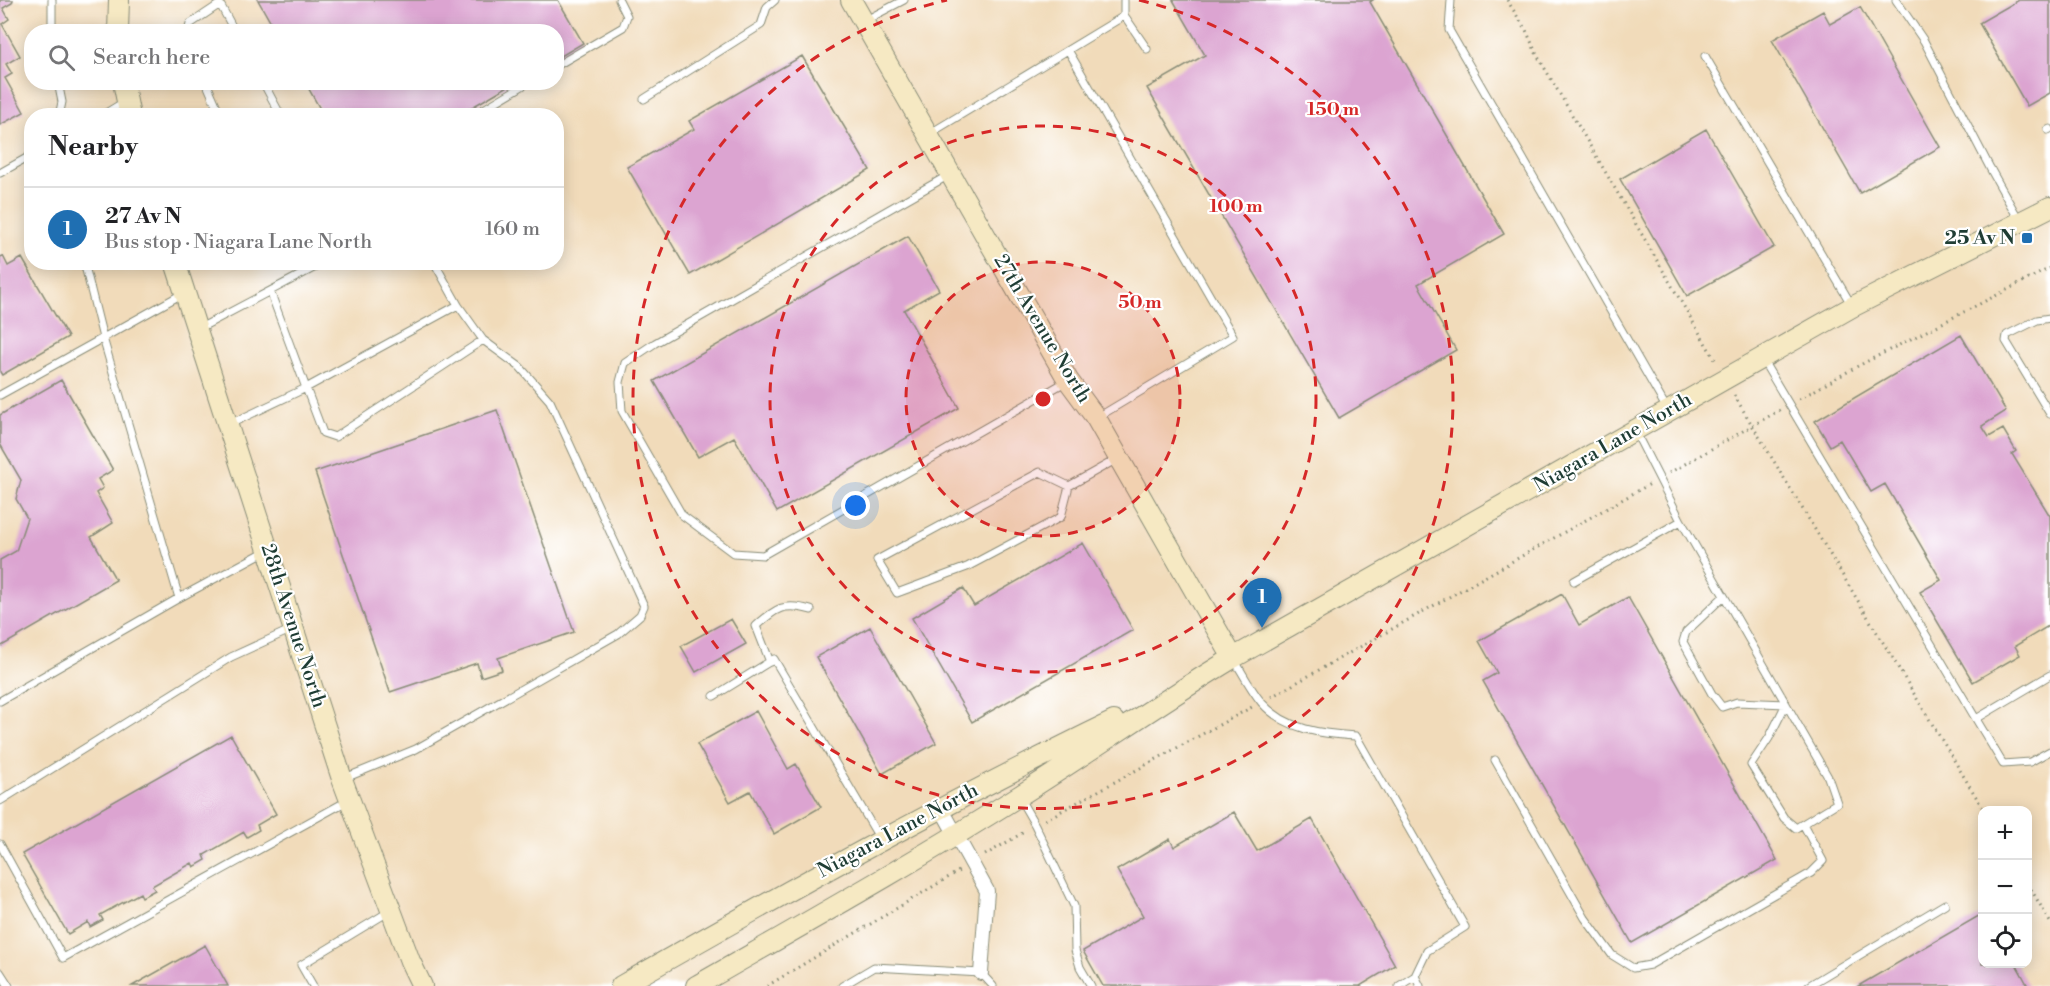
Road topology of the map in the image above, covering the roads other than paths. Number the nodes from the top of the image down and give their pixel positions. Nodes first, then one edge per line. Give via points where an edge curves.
1 (52, 0) edge
2 (119, 0) edge
3 (619, 0) edge
4 (775, 0) edge
5 (851, 0) edge
6 (904, 0) edge
7 (1124, 0) edge
8 (1451, 0) edge
9 (1896, 0) edge
10 (1124, 15) junction
11 (864, 21) junction
12 (52, 24) edge
13 (118, 24) edge
14 (190, 24) edge
15 (231, 24) edge
16 (1147, 49) dead end
17 (1068, 50) junction
18 (1705, 56) dead end
19 (564, 61) edge
20 (60, 90) edge
21 (210, 90) edge
22 (267, 90) edge
23 (516, 90) edge
24 (644, 99) dead end
25 (61, 108) edge
26 (217, 108) edge
27 (277, 108) edge
28 (485, 108) edge
29 (929, 134) junction
30 (24, 160) edge
31 (0, 173) edge
32 (951, 174) junction
33 (2050, 207) edge
34 (2020, 222) junction
35 (86, 270) edge
36 (177, 270) edge
37 (310, 270) edge
38 (438, 270) edge
39 (270, 291) junction
40 (184, 293) junction
41 (458, 305) junction
42 (1852, 307) junction
43 (2050, 318) edge
44 (196, 330) junction
45 (103, 338) junction
46 (483, 340) junction
47 (1761, 358) junction
48 (1068, 380) junction
49 (306, 388) junction
50 (0, 395) edge
51 (1668, 411) junction
52 (2050, 414) edge
53 (1096, 418) junction
54 (228, 425) junction
55 (1634, 431) junction
56 (1119, 458) junction
57 (1069, 486) junction
58 (1681, 521) junction
59 (269, 549) junction
60 (1574, 581) dead end
61 (1724, 596) junction
62 (179, 598) junction
63 (811, 610) dead end
64 (293, 628) junction
65 (1233, 658) junction
66 (770, 662) junction
67 (2050, 675) edge
68 (1182, 689) junction
69 (714, 696) dead end
70 (0, 701) edge
71 (1785, 704) junction
72 (1976, 719) junction
73 (2050, 751) edge
74 (1495, 760) dead end
75 (342, 779) junction
76 (1019, 796) junction
77 (349, 800) junction
78 (0, 801) edge
79 (941, 808) junction
80 (1803, 824) junction
81 (956, 834) junction
82 (881, 841) junction
83 (0, 844) edge
84 (1945, 904) dead end
85 (392, 910) junction
86 (0, 972) edge
87 (981, 973) junction
88 (1415, 976) junction
89 (9, 986) edge
90 (313, 986) edge
91 (422, 986) edge
92 (621, 986) edge
93 (696, 986) edge
94 (842, 986) edge
95 (993, 986) edge
96 (1090, 986) edge
97 (1399, 986) edge
98 (1420, 986) edge
99 (1808, 986) edge

1 - 12 lane
2 - 13 street
3 - 19 lane via 627,16 622,27
4 - 24 lane via 767,7 760,25
5 - 11 street, 27th Avenue North
6 - 11 lane
7 - 10 lane
8 - 51 lane via 1449,30
9 - 34 lane via 1924,41
10 - 16 lane
10 - 17 lane
11 - 29 street, 27th Avenue North
14 - 15 lane via 220,4
17 - 29 lane
17 - 53 lane via 1233,336
18 - 42 lane
20 - 25 lane
21 - 26 lane
22 - 27 lane
23 - 28 lane
29 - 32 street, 27th Avenue North
30 - 31 lane
32 - 48 street, 27th Avenue North
32 - 48 lane via 625,363 620,382 622,411 682,515 733,553 763,555
33 - 34 street, Niagara Lane North
34 - 42 street, Niagara Lane North
35 - 45 lane
36 - 40 street, 28th Avenue North
37 - 39 lane
38 - 41 lane
39 - 44 lane
39 - 49 lane
40 - 44 street, 28th Avenue North
40 - 45 lane
41 - 46 lane
41 - 49 lane
42 - 47 street, Niagara Lane North
43 - 52 lane via 2037,320 2007,335 2006,340
44 - 54 street, 28th Avenue North
45 - 50 lane
45 - 62 lane
46 - 49 lane via 335,437 323,433
46 - 75 lane via 520,367 550,401 644,606 640,615 618,634 416,748
47 - 51 street, Niagara Lane North
47 - 72 lane
48 - 53 street, 27th Avenue North
49 - 54 lane
51 - 55 street, Niagara Lane North
53 - 56 street, 27th Avenue North
54 - 59 street, 28th Avenue North
55 - 58 lane
55 - 65 street, Niagara Lane North
56 - 57 lane
56 - 65 street, 27th Avenue North
57 - 57 lane via 1061,517 967,567 897,593 877,560 1040,472
58 - 60 lane
58 - 61 lane
59 - 62 lane
59 - 64 street, 28th Avenue North
61 - 71 lane
61 - 71 lane via 1686,632 1683,642 1712,694 1722,707 1737,702
62 - 70 lane
63 - 66 lane via 793,605 774,611 756,626
64 - 75 street, 28th Avenue North
64 - 78 lane via 231,657
65 - 68 street, Niagara Lane North
65 - 88 lane via 1272,713 1299,729 1356,736 1465,927 1427,951
66 - 69 lane
66 - 82 lane via 774,659
67 - 72 lane
68 - 76 street, Niagara Lane North
68 - 79 street, Niagara Lane North
71 - 80 lane via 1828,777 1838,803
71 - 80 lane via 1751,765 1784,818 1796,828
72 - 73 lane via 2003,764 2030,762
74 - 80 lane via 1585,918 1612,955 1633,968 1650,965 1811,873 1823,861
75 - 77 street, 28th Avenue North
76 - 81 street, Niagara Lane North
76 - 96 lane via 1074,906 1075,950
77 - 83 lane via 63,958
77 - 85 street, 28th Avenue North
79 - 81 street
79 - 82 street, Niagara Lane North
81 - 87 street via 987,891
81 - 93 street, Niagara Lane North
82 - 92 street, Niagara Lane North
84 - 99 lane
85 - 90 lane via 301,965
85 - 91 street, 28th Avenue North
86 - 89 lane
87 - 94 lane via 874,967
87 - 95 lane
88 - 97 lane
88 - 98 lane

